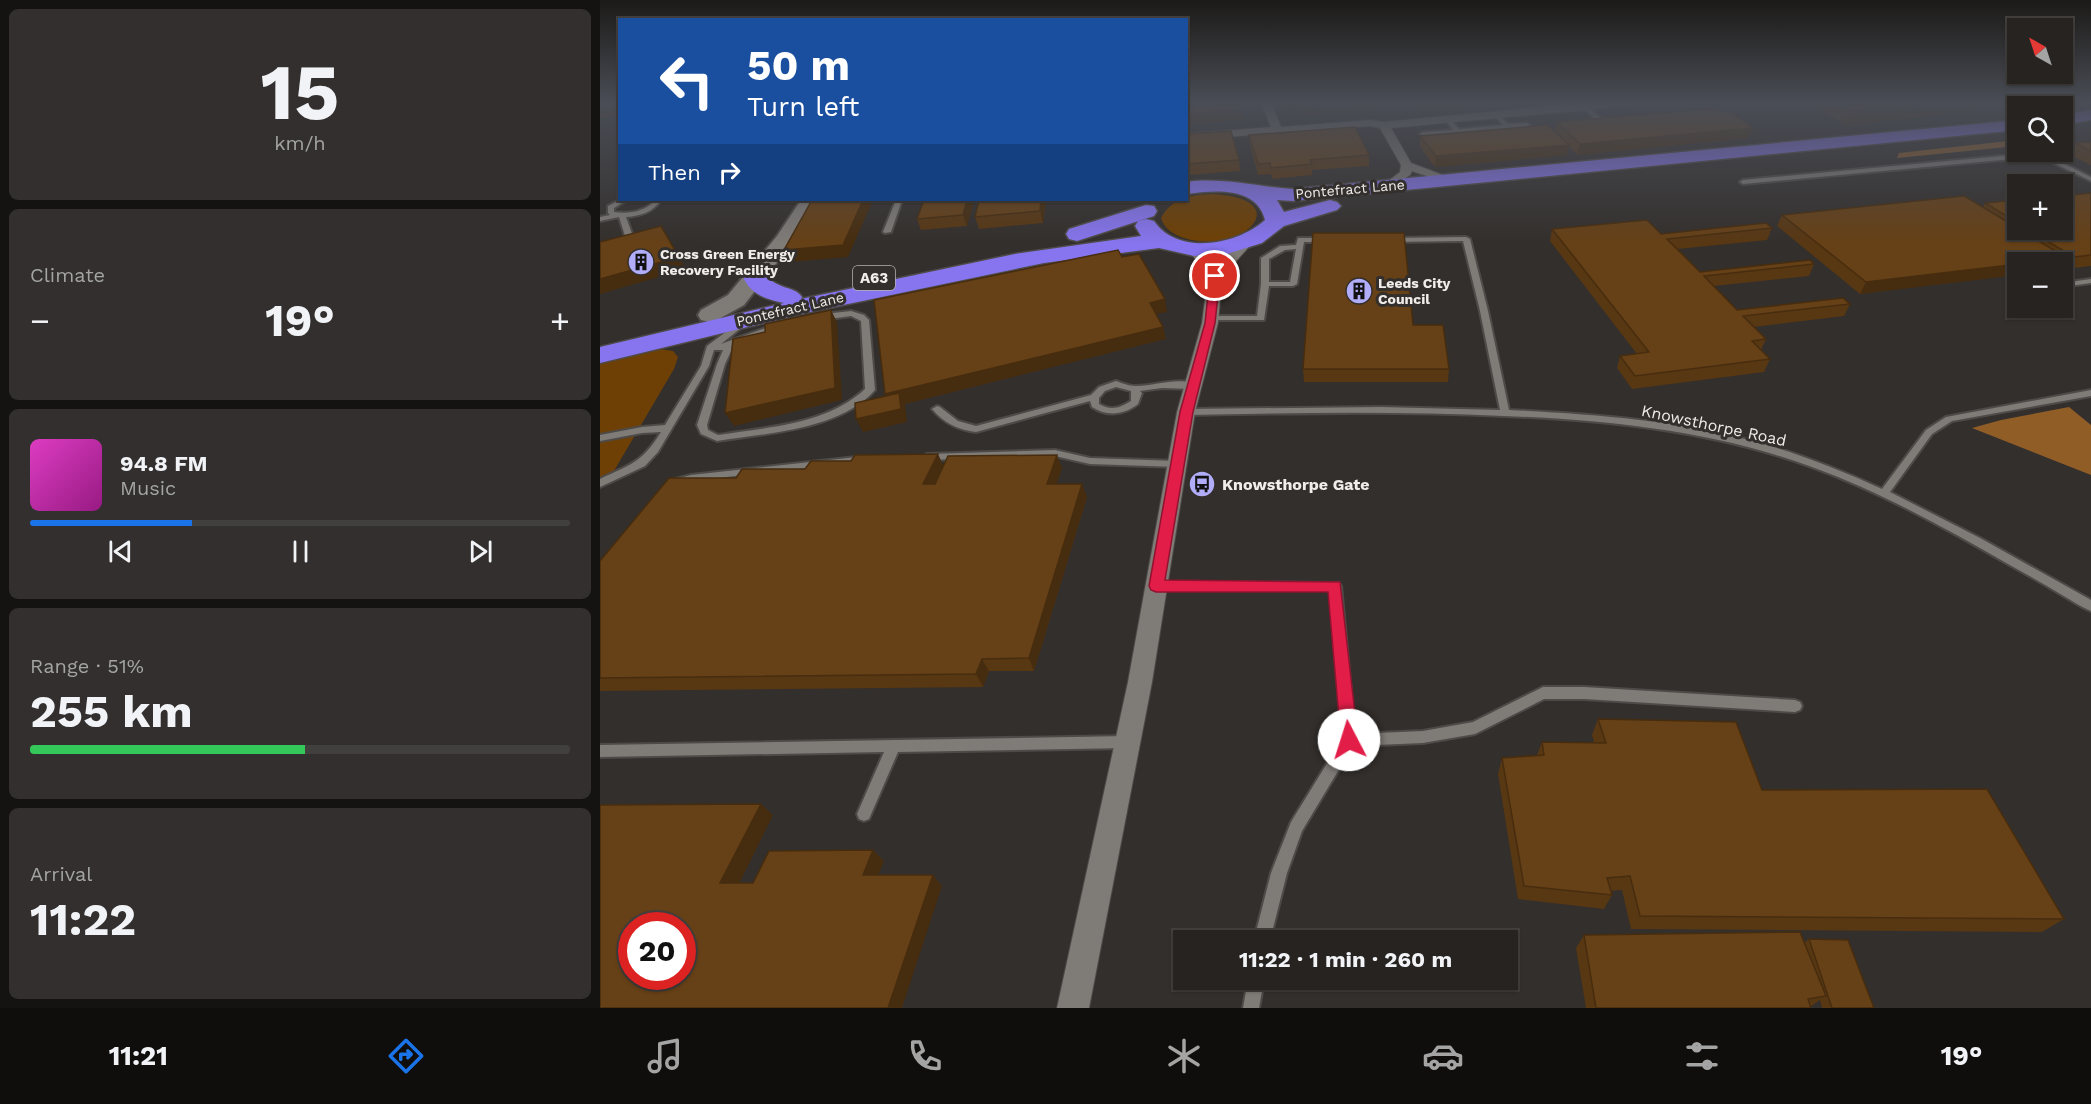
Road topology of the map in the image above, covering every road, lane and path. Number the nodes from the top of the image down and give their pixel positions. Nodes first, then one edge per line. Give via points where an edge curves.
1 (1398, 150) edge
2 (1759, 150) edge
3 (1846, 150) edge
4 (1407, 165) junction
5 (2091, 179) edge
6 (1450, 180) junction
7 (1743, 182) dead end
8 (1388, 186) junction
9 (1188, 188) edge
10 (1255, 193) junction
11 (622, 201) edge
12 (658, 201) edge
13 (809, 201) edge
14 (899, 201) edge
15 (614, 204) junction
16 (1152, 205) edge
17 (600, 206) edge
18 (622, 214) junction
19 (600, 219) edge
20 (1276, 221) junction
21 (887, 232) dead end
22 (1332, 240) edge
23 (1378, 240) edge
24 (1159, 241) junction
25 (1247, 241) junction
26 (631, 242) edge
27 (1300, 247) junction
28 (1194, 248) junction
29 (1215, 276) junction
30 (755, 277) junction
31 (2091, 281) edge
32 (2078, 282) junction
33 (2073, 283) edge
34 (1265, 284) junction
35 (2091, 290) edge
36 (790, 297) junction
37 (709, 315) junction
38 (755, 316) junction
39 (1210, 318) junction
40 (814, 320) edge
41 (791, 324) edge
42 (672, 337) junction
43 (600, 342) edge
44 (718, 347) junction
45 (600, 355) edge
46 (1194, 386) junction
47 (1135, 389) junction
48 (2091, 393) edge
49 (1094, 397) junction
50 (937, 409) dead end
51 (1186, 412) junction
52 (1505, 412) junction
53 (669, 428) junction
54 (600, 438) edge
55 (916, 457) edge
56 (882, 458) edge
57 (1177, 464) junction
58 (600, 483) edge
59 (669, 486) edge
60 (1884, 493) junction
61 (1156, 586) junction
62 (2091, 606) edge
63 (1795, 706) dead end
64 (1349, 740) junction
65 (1128, 742) junction
66 (894, 745) junction
67 (600, 751) edge
68 (864, 814) dead end
69 (1265, 930) edge
70 (1254, 990) edge
71 (1073, 1008) edge
72 (1251, 1008) edge

1 - 4 street
2 - 6 highway, Pontefract Lane
3 - 20 highway, Pontefract Lane / A63 via 1359,201
4 - 6 street
4 - 8 street via 1406,173
5 - 7 lane via 2047,157 2034,155
6 - 8 highway, Pontefract Lane
8 - 10 highway, Pontefract Lane via 1293,195
9 - 10 highway, Pontefract Lane via 1213,185
10 - 20 highway via 1272,206
11 - 15 lane
12 - 18 lane via 646,210
13 - 30 street
14 - 21 lane
15 - 17 lane
15 - 18 lane via 609,210
16 - 24 highway, A63 via 1144,221
16 - 36 highway, Pontefract Lane / A63 via 1074,235
18 - 19 lane
18 - 26 lane
20 - 25 highway, A63
22 - 27 lane via 1301,240
23 - 52 lane via 1466,239
24 - 28 highway, A63
24 - 38 highway, Pontefract Lane / A63 via 965,271
25 - 28 highway, A63 via 1225,248
25 - 29 street
27 - 34 lane via 1283,249 1265,258
27 - 34 lane via 1293,284
28 - 29 street
29 - 39 street
30 - 36 highway via 770,292
30 - 37 street via 736,300
31 - 32 lane
32 - 33 lane
32 - 35 lane
34 - 39 lane via 1261,318
36 - 37 highway, Pontefract Lane / A63
37 - 43 highway, Pontefract Lane / A63
38 - 42 highway, Pontefract Lane / A63
38 - 44 lane
39 - 46 street
40 - 44 lane via 848,313 861,315 865,321 870,390 853,407 826,417 717,438 704,432 702,425 728,349
41 - 44 lane
42 - 44 highway
42 - 45 highway, Pontefract Lane / A63
44 - 53 lane
46 - 47 lane
46 - 51 street
47 - 49 lane via 1116,384
47 - 49 lane via 1135,402 1118,411 1098,408
48 - 60 lane via 1949,419 1929,432
49 - 50 lane via 976,429 954,425
51 - 52 lane, Knowsthorpe Road
51 - 57 street
52 - 60 lane, Knowsthorpe Road via 1647,423 1728,440 1776,451
53 - 54 lane
53 - 58 lane via 641,464
55 - 57 lane via 1055,453 1090,461
56 - 59 lane via 691,478
57 - 61 street
60 - 62 lane, Knowsthorpe Road via 1953,526
61 - 64 lane via 1335,586
61 - 65 street
63 - 64 lane via 1543,693 1474,728 1423,737
64 - 69 lane via 1296,826
65 - 66 lane
65 - 71 street
66 - 67 lane
66 - 68 lane
70 - 72 lane

